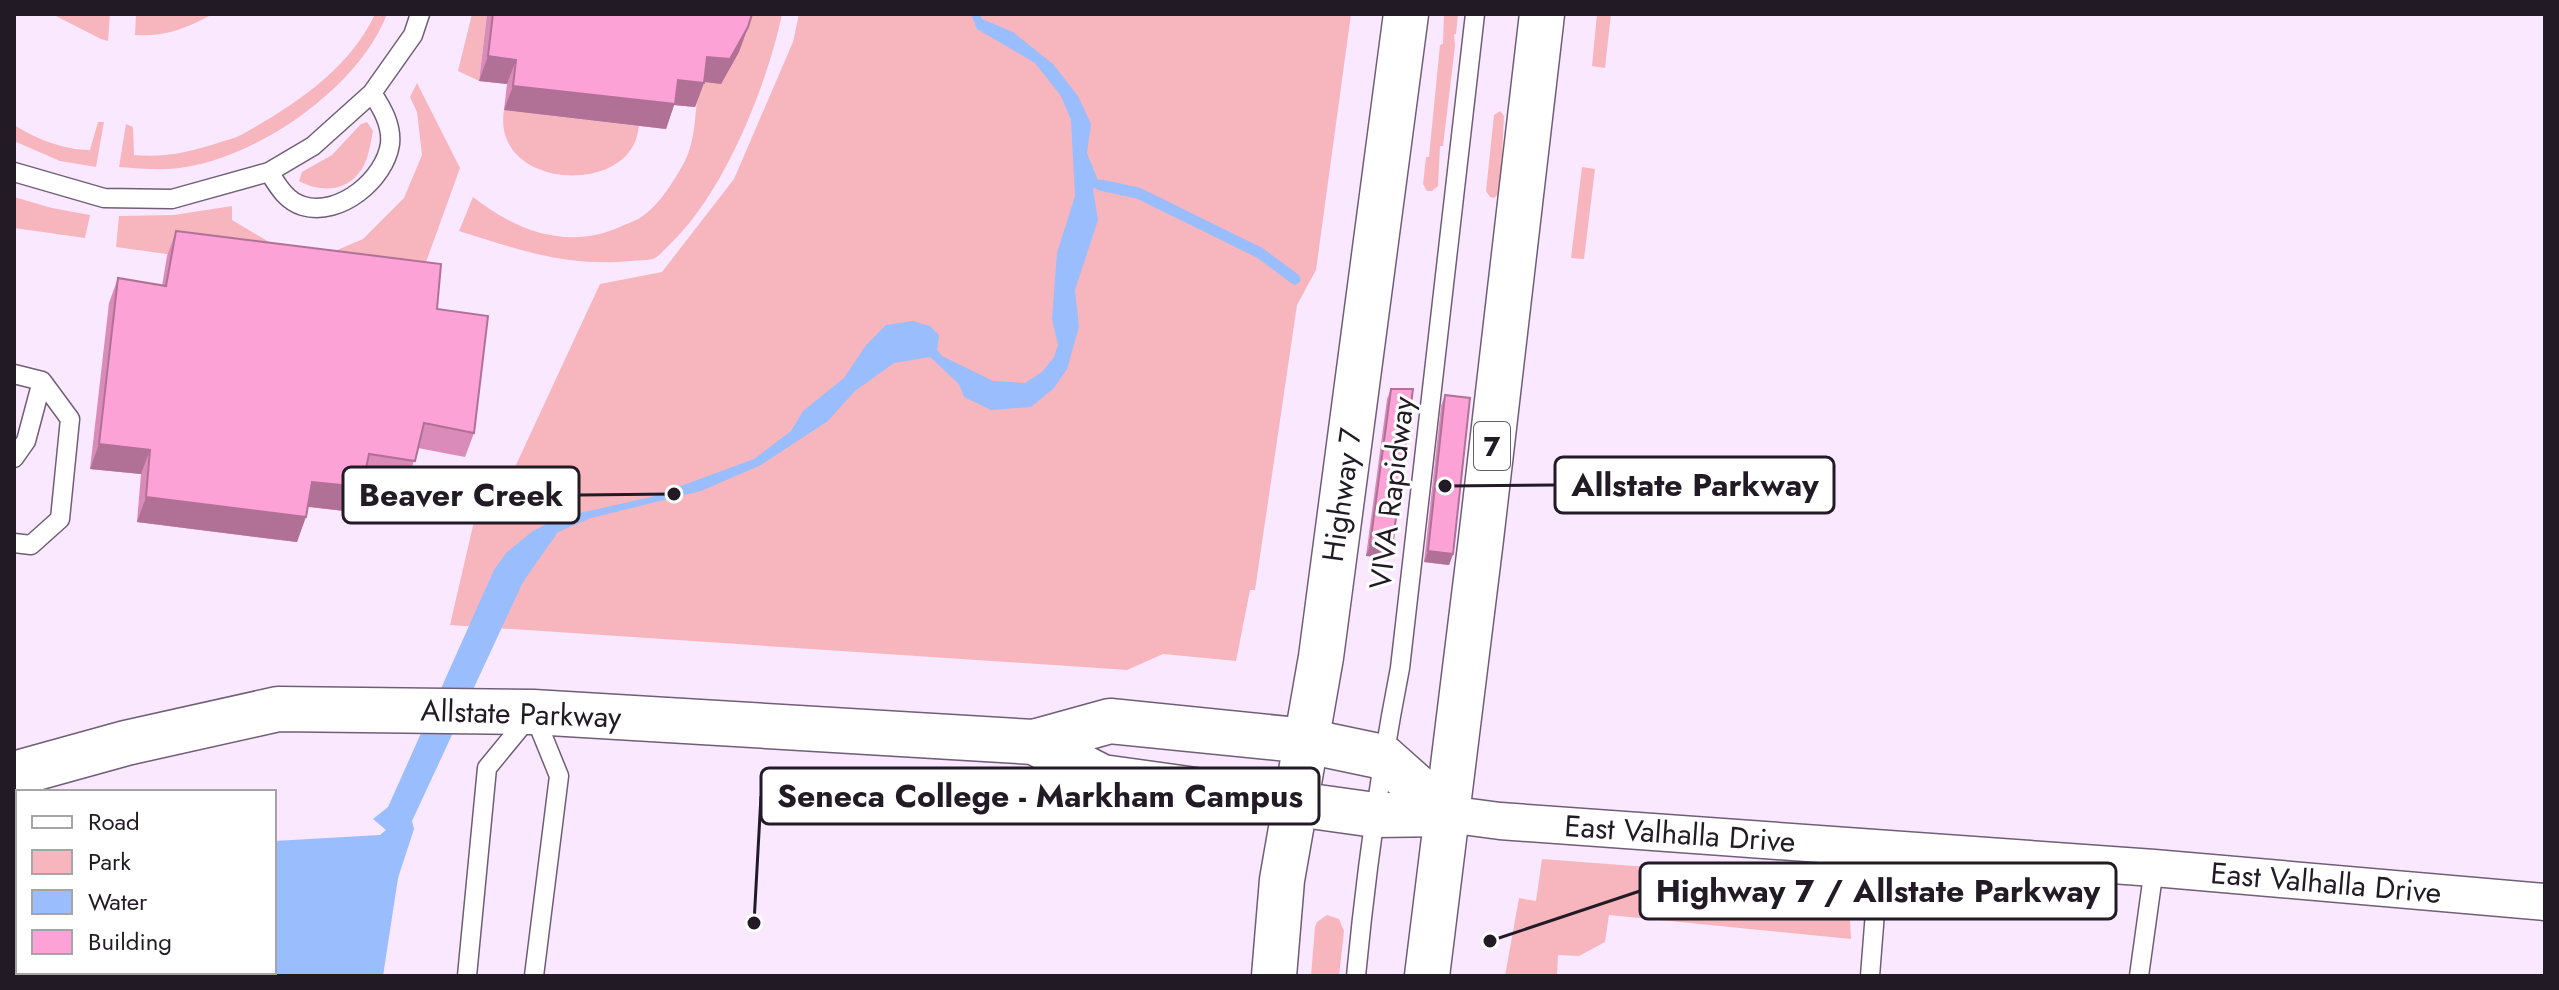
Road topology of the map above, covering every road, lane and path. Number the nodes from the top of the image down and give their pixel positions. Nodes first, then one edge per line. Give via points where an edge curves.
1 (420, 14) edge
2 (1406, 14) edge
3 (1475, 14) edge
4 (1542, 14) edge
5 (372, 93) junction
6 (14, 172) edge
7 (269, 172) junction
8 (14, 374) edge
9 (42, 381) junction
10 (14, 458) edge
11 (14, 543) edge
12 (533, 712) junction
13 (1307, 741) junction
14 (1034, 742) junction
15 (1383, 757) junction
16 (14, 774) edge
17 (1294, 804) junction
18 (1447, 814) junction
19 (1375, 815) junction
20 (1880, 849) junction
21 (2154, 868) junction
22 (2545, 902) edge
23 (467, 976) edge
24 (534, 976) edge
25 (1274, 976) edge
26 (1356, 976) edge
27 (1427, 976) edge
28 (1870, 976) edge
29 (2139, 976) edge

1 - 5 lane via 413,35
2 - 13 main road, Highway 7
3 - 15 lane, VIVA Rapidway via 1400,668
4 - 18 main road, 7
5 - 7 lane via 313,146
5 - 7 lane via 385,113 390,141 378,176 358,192 338,203 304,206 285,196
6 - 7 lane via 104,198 172,199
8 - 9 lane
9 - 10 lane via 26,441
9 - 11 lane via 70,419 60,519 31,545
12 - 14 main road, Allstate Parkway
12 - 16 main road, Allstate Parkway via 278,709
12 - 23 lane via 487,768
12 - 24 lane via 559,776
13 - 14 main road, Allstate Parkway via 1110,721
13 - 15 main road, Allstate Parkway
13 - 17 main road, Highway 7
14 - 17 main road, Allstate Parkway via 1102,777
15 - 18 main road, Allstate Parkway
15 - 19 lane, VIVA Rapidway
17 - 19 main road, East Valhalla Drive
17 - 25 main road, Highway 7
18 - 19 main road, East Valhalla Drive
18 - 20 street, East Valhalla Drive
18 - 27 main road, 7
19 - 26 lane, VIVA Rapidway
20 - 21 street, East Valhalla Drive
20 - 28 lane
21 - 22 street, East Valhalla Drive
21 - 29 lane

